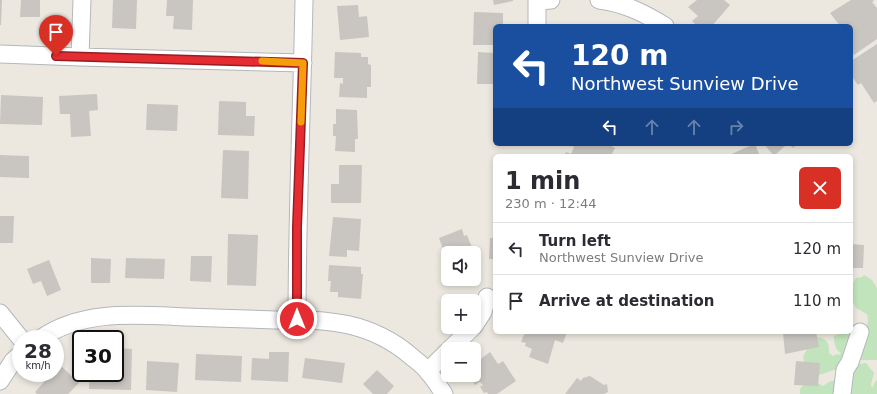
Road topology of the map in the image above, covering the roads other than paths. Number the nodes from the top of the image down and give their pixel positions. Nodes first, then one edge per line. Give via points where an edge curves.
1 (82, 0) edge
2 (304, 0) edge
3 (542, 0) edge
4 (600, 0) edge
5 (538, 24) edge
6 (662, 24) edge
7 (0, 54) edge
8 (80, 57) junction
9 (303, 63) junction
10 (487, 297) dead end
11 (0, 313) edge
12 (481, 315) edge
13 (297, 319) junction
14 (13, 330) edge
15 (56, 330) edge
16 (860, 332) dead end
17 (466, 334) edge
18 (457, 342) edge
19 (441, 358) edge
20 (12, 362) edge
21 (428, 371) junction
22 (0, 380) edge
23 (444, 394) edge
24 (842, 394) edge

1 - 8 street
2 - 9 street
3 - 5 street
4 - 6 street via 626,5
7 - 8 street
8 - 9 street
9 - 13 street via 297,227
10 - 12 street
11 - 14 street
13 - 15 street via 107,316 80,321
13 - 21 street via 362,328 401,347
16 - 24 street via 845,370
17 - 18 street
19 - 21 street
20 - 22 street
21 - 23 street

